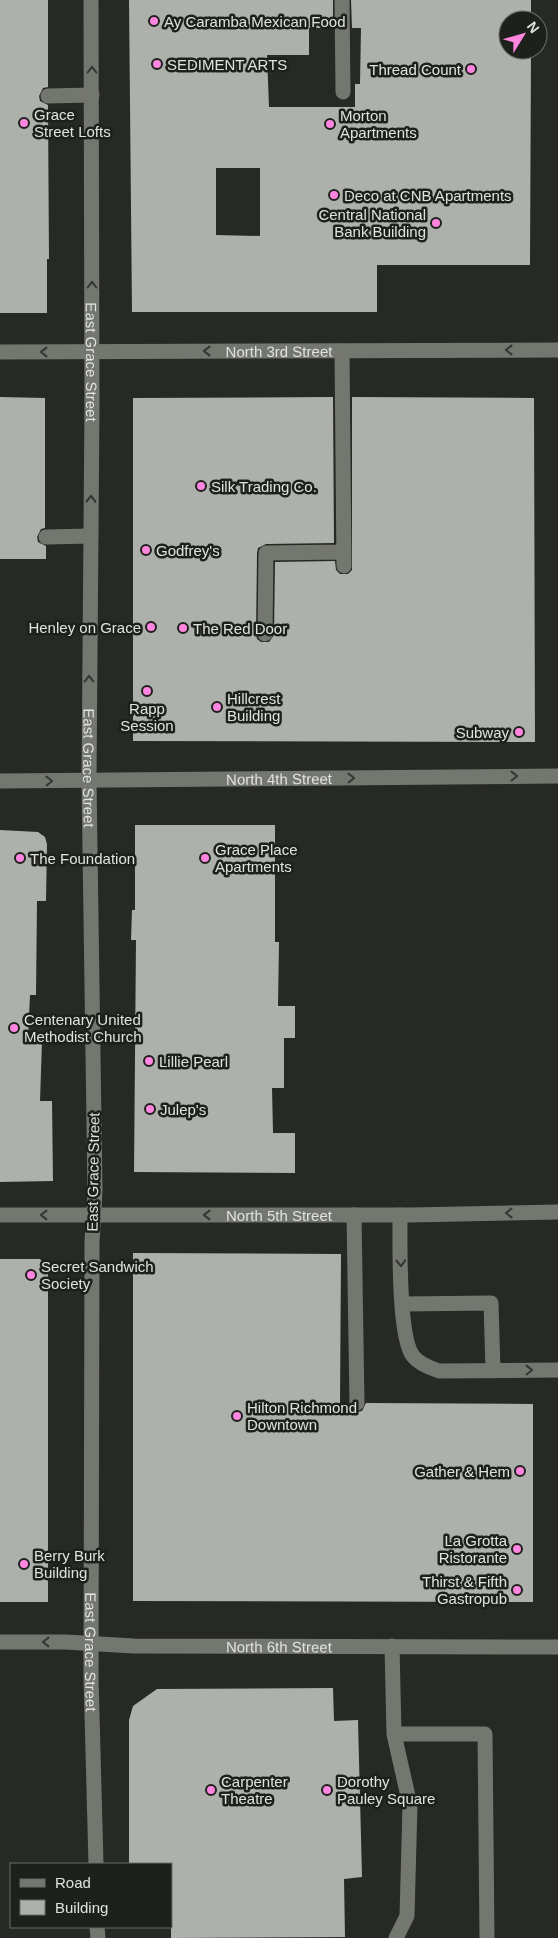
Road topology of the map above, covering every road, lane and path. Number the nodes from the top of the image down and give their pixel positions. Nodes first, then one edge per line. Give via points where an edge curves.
1 (91, 0) edge
2 (342, 0) edge
3 (343, 92) dead end
4 (92, 95) junction
5 (48, 96) dead end
6 (558, 350) edge
7 (342, 351) junction
8 (0, 352) edge
9 (92, 352) junction
10 (91, 536) junction
11 (46, 537) dead end
12 (265, 634) dead end
13 (558, 776) edge
14 (89, 780) junction
15 (0, 781) edge
16 (558, 1212) edge
17 (94, 1214) junction
18 (0, 1215) edge
19 (354, 1215) junction
20 (400, 1215) junction
21 (403, 1304) junction
22 (558, 1370) edge
23 (493, 1371) junction
24 (357, 1403) dead end
25 (0, 1642) edge
26 (92, 1645) junction
27 (392, 1646) junction
28 (558, 1647) edge
29 (394, 1734) junction
30 (96, 1863) edge
31 (396, 1938) edge
32 (487, 1938) edge

4 -> 1 street, East Grace Street
2 - 3 street
4 - 5 street
9 -> 4 street, East Grace Street
6 -> 7 street, North 3rd Street
7 -> 9 street, North 3rd Street
7 - 12 street via 343,559 266,553
9 -> 8 street, North 3rd Street
10 -> 9 street, East Grace Street
10 - 11 street
14 -> 10 street, East Grace Street
14 -> 13 street, North 4th Street
15 -> 14 street, North 4th Street
14 - 17 street, East Grace Street
16 -> 20 street, North 5th Street
17 -> 18 street, North 5th Street
19 -> 17 street, North 5th Street
17 - 26 street, East Grace Street
19 - 20 street, North 5th Street
19 - 24 street
20 -> 21 street
21 - 23 street via 404,1333 412,1355 424,1365 439,1372
21 - 23 street via 491,1303
23 -> 22 street
26 -> 25 street, North 6th Street
26 - 27 street, North 6th Street
26 - 30 street, East Grace Street
27 - 28 street, North 6th Street
27 - 29 street
29 - 31 street via 410,1805 407,1916
29 - 32 street via 485,1734

